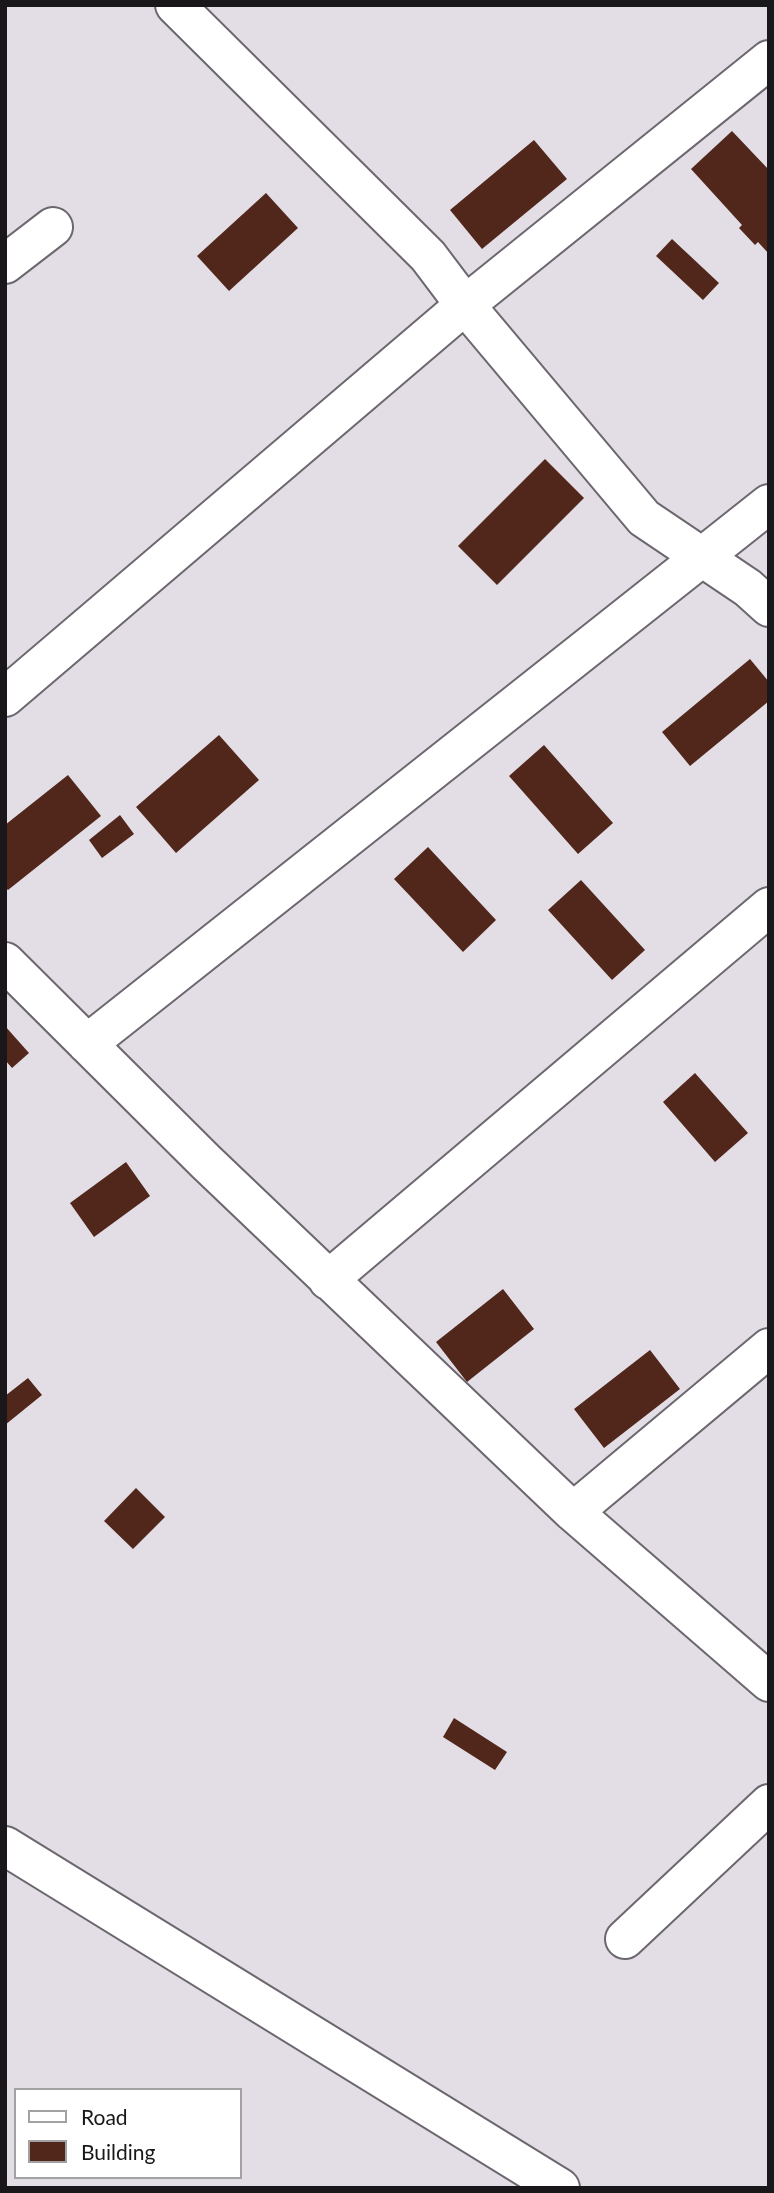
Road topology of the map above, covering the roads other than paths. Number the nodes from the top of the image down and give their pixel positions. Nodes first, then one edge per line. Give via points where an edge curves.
1 (175, 5) edge
2 (769, 60) edge
3 (53, 227) dead end
4 (5, 264) edge
5 (465, 305) junction
6 (769, 504) edge
7 (701, 556) junction
8 (769, 607) edge
9 (5, 696) edge
10 (769, 907) edge
11 (5, 962) edge
12 (88, 1044) junction
13 (328, 1280) junction
14 (769, 1348) edge
15 (573, 1513) junction
16 (769, 1682) edge
17 (769, 1804) edge
18 (5, 1846) edge
19 (625, 1938) dead end
20 (560, 2188) edge

1 - 5 street via 428,256
2 - 5 street
3 - 4 street
5 - 7 street via 644,519
5 - 9 street
6 - 7 street
7 - 8 street
7 - 12 street
10 - 13 street
11 - 12 street
12 - 13 street
13 - 15 street
14 - 15 street
15 - 16 street
17 - 19 street
18 - 20 street

